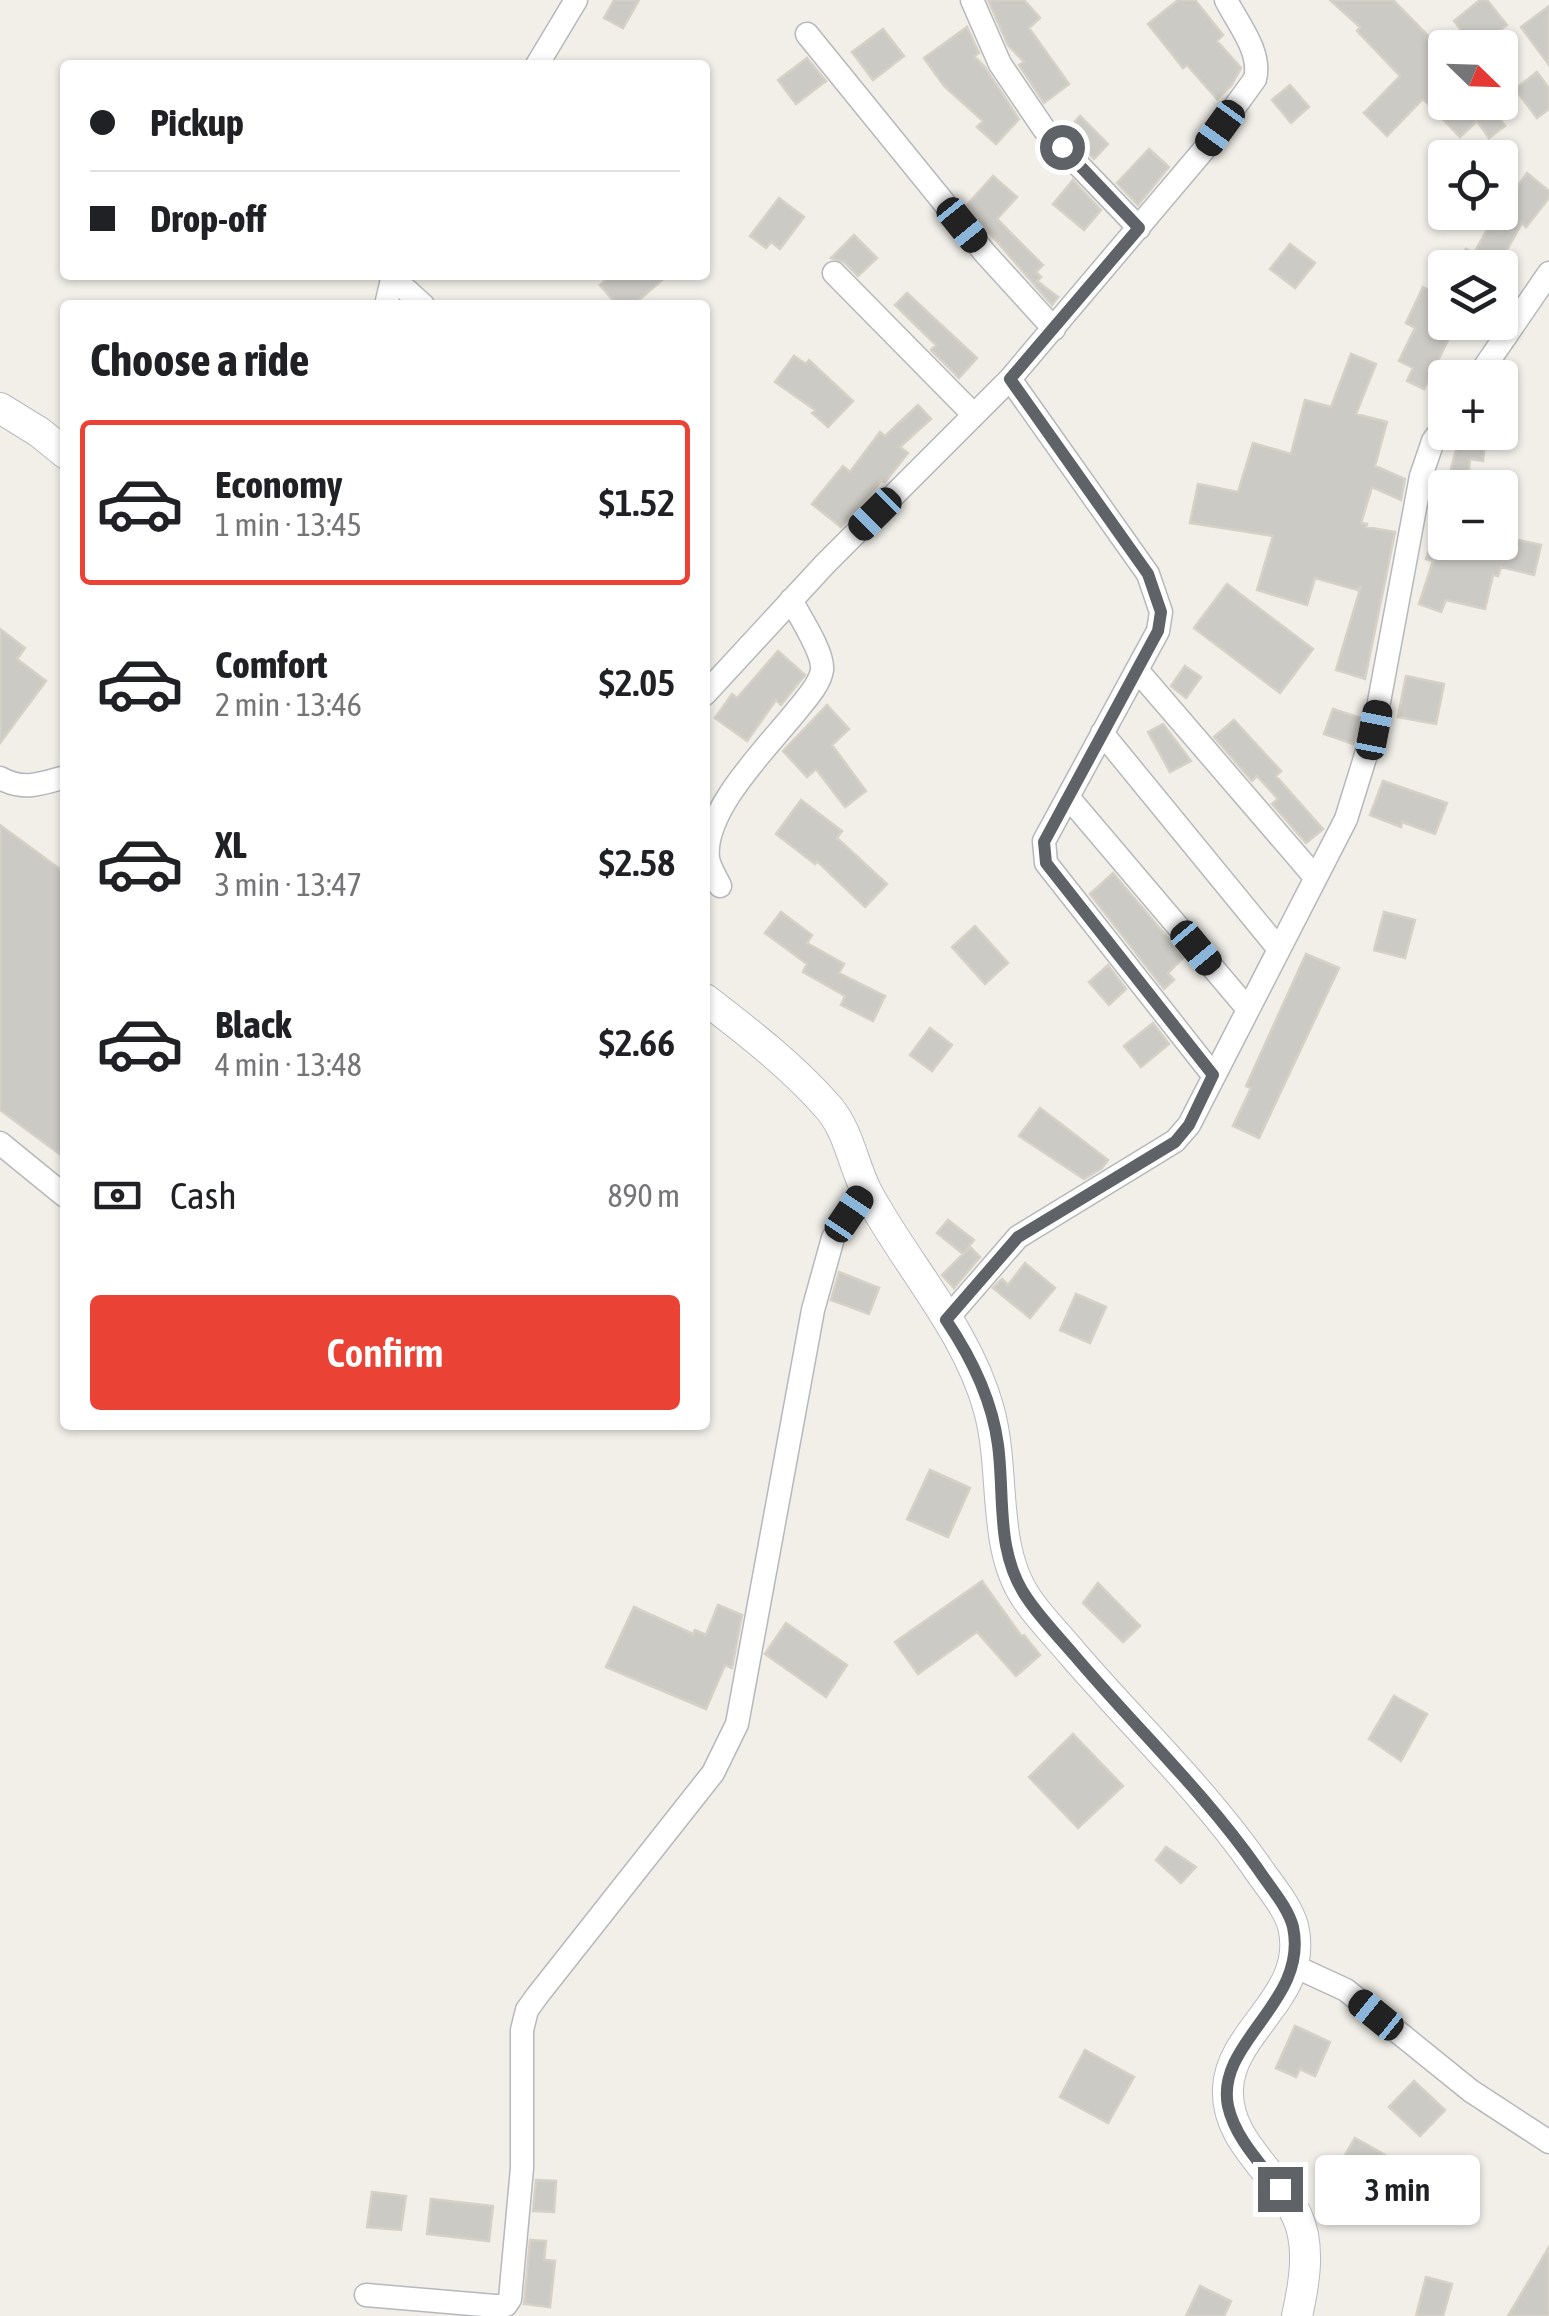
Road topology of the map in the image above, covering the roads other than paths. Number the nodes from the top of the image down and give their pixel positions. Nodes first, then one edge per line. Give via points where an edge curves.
1 (576, 0) edge
2 (972, 0) edge
3 (1232, 3) edge
4 (807, 34) dead end
5 (540, 60) edge
6 (1139, 228) junction
7 (834, 273) dead end
8 (1549, 273) edge
9 (397, 280) edge
10 (417, 300) edge
11 (1054, 329) junction
12 (1489, 360) edge
13 (1010, 379) junction
14 (0, 408) edge
15 (974, 415) junction
16 (60, 449) edge
17 (1430, 450) edge
18 (792, 600) junction
19 (1137, 670) junction
20 (710, 689) edge
21 (1102, 734) junction
22 (0, 778) edge
23 (60, 779) edge
24 (1068, 797) junction
25 (710, 839) edge
26 (710, 865) edge
27 (1316, 877) junction
28 (720, 886) dead end
29 (1278, 948) junction
30 (710, 1003) edge
31 (1247, 1008) junction
32 (1213, 1075) junction
33 (0, 1143) edge
34 (865, 1189) junction
35 (60, 1192) edge
36 (946, 1320) junction
37 (1294, 1966) junction
38 (1549, 2142) edge
39 (366, 2295) dead end
40 (1297, 2316) edge

1 - 5 street
2 - 6 street via 1000,64 1044,129
3 - 6 street via 1254,52 1255,79
4 - 11 street
6 - 11 street
7 - 15 street
8 - 12 street
9 - 10 street
11 - 13 street
13 - 15 street
13 - 19 street via 1148,574 1161,612
14 - 16 main road
15 - 18 street
17 - 27 street via 1374,730 1346,819
18 - 20 street
18 - 25 street via 822,672 738,780
19 - 21 street
19 - 27 street
21 - 24 street
21 - 29 street
22 - 23 street via 16,786
24 - 31 street
24 - 32 street via 1044,842 1046,863
26 - 28 street
27 - 29 street
29 - 31 street
30 - 34 main road via 832,1111
31 - 32 street
32 - 36 street via 1175,1142 1018,1237
33 - 35 street
34 - 36 main road
34 - 39 street via 832,1238 814,1310 737,1724 713,1773 524,2019 522,2168 510,2299 495,2306
36 - 37 main road via 968,1353 998,1440 1012,1574 1112,1700 1228,1826 1292,1926
37 - 38 street via 1346,1990 1471,2090
37 - 40 main road via 1234,2064 1228,2107 1244,2144 1298,2218 1304,2280

